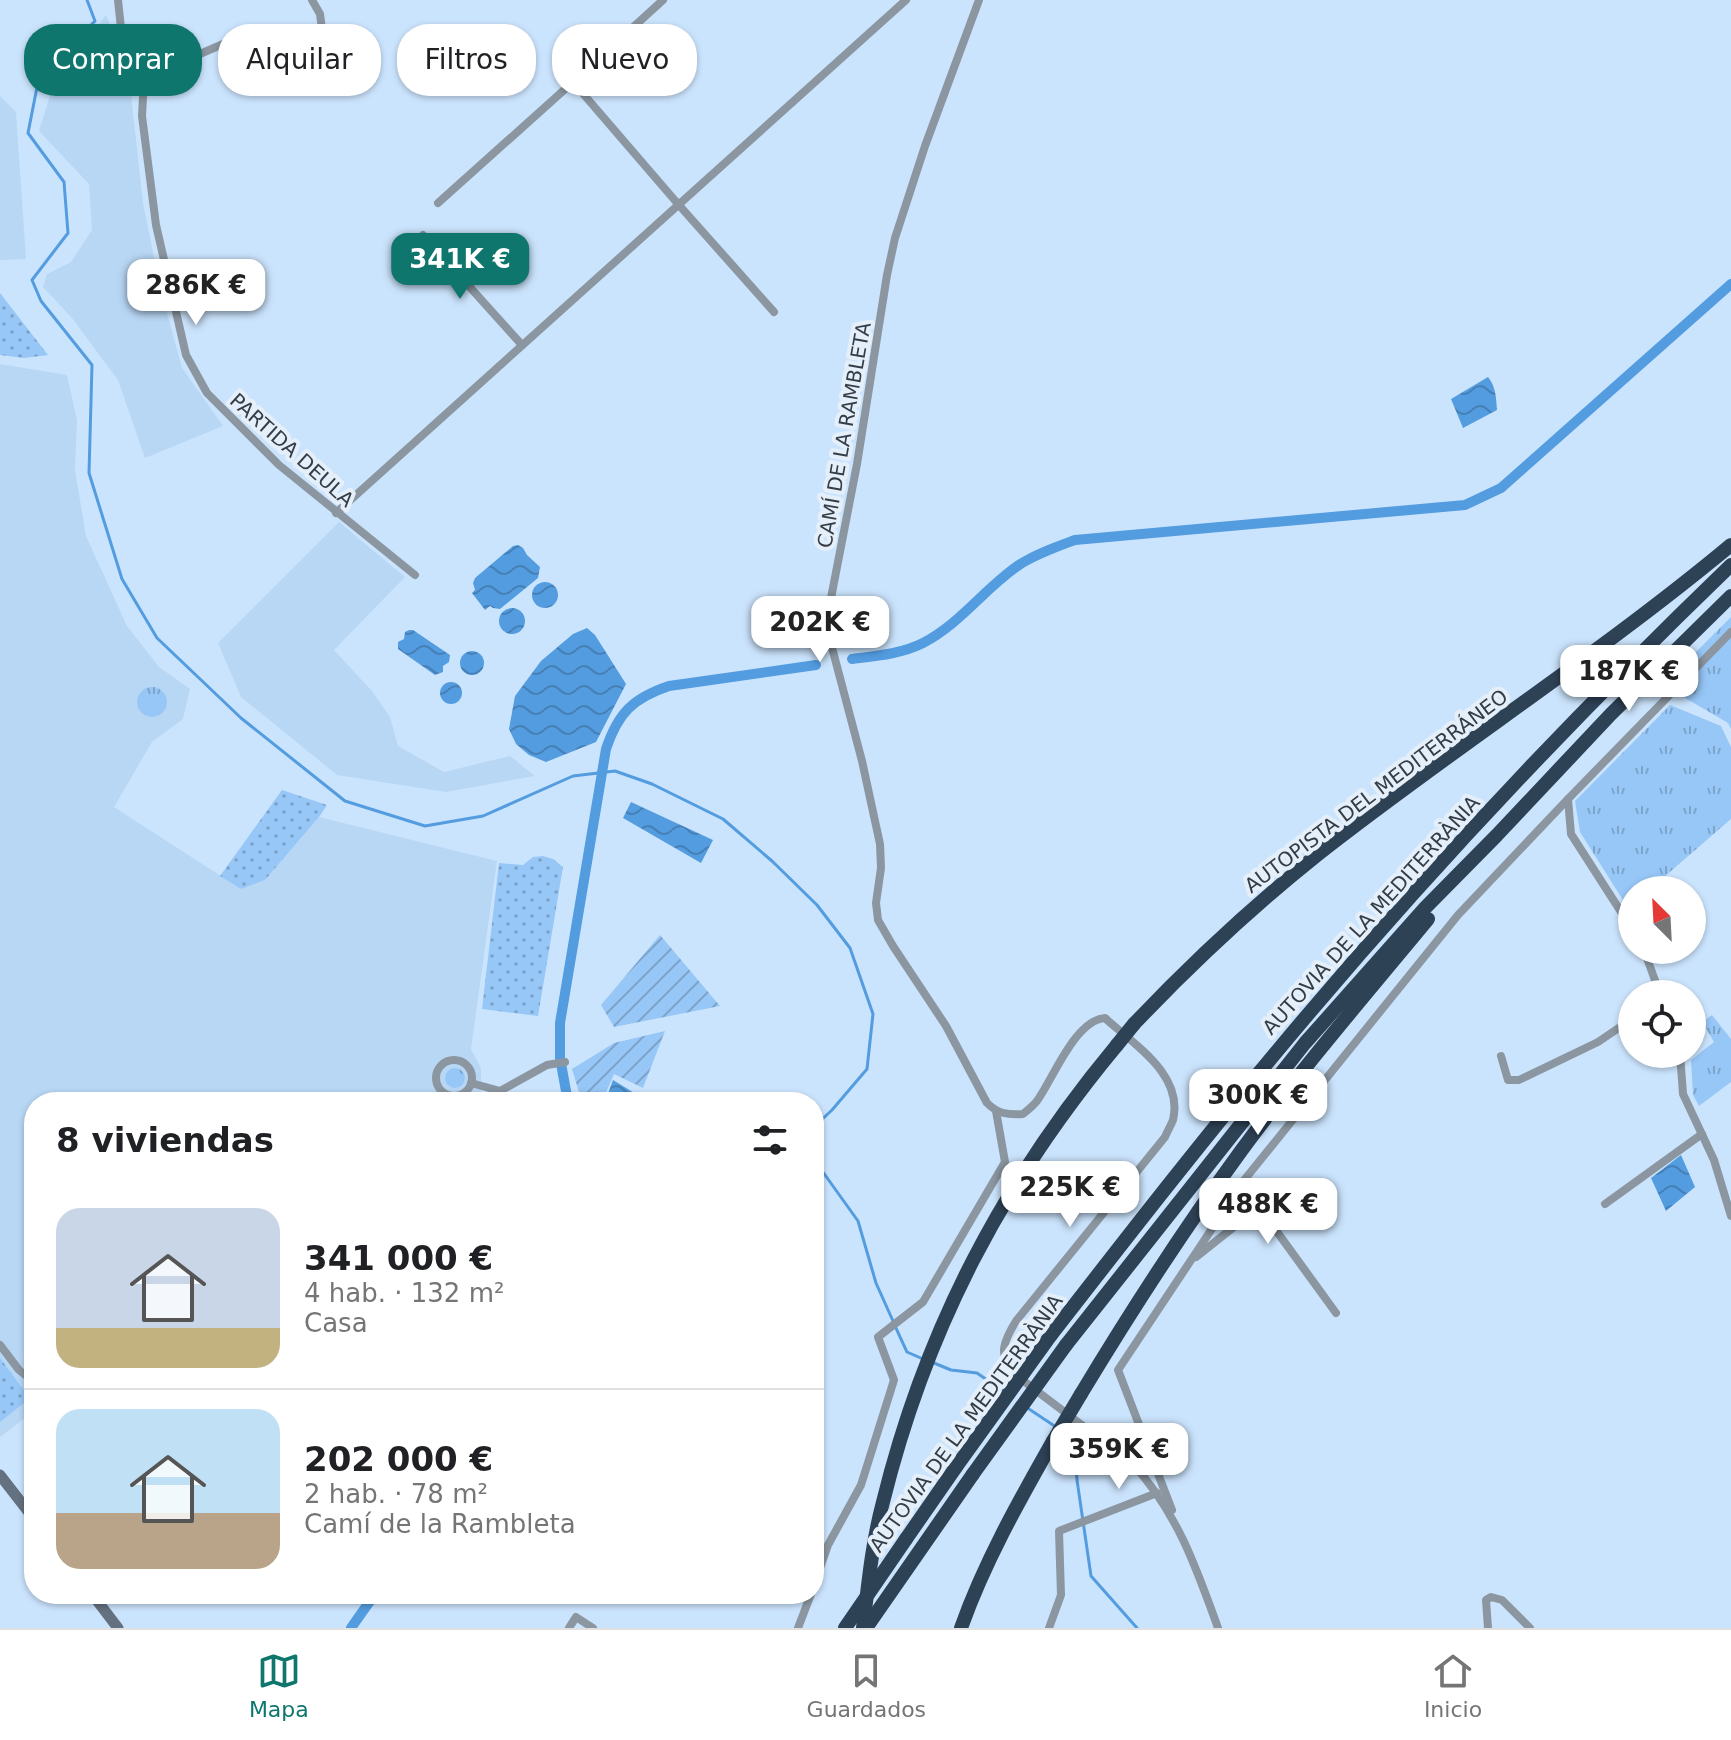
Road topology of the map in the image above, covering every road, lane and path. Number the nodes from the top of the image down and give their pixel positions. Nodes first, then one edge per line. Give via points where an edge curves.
1 (118, 0) edge
2 (312, 0) edge
3 (663, 0) edge
4 (906, 0) edge
5 (979, 0) edge
6 (120, 24) edge
7 (637, 24) edge
8 (202, 53) edge
9 (143, 96) edge
10 (557, 96) edge
11 (585, 96) edge
12 (438, 203) dead end
13 (678, 204) junction
14 (423, 235) dead end
15 (774, 312) dead end
16 (522, 345) junction
17 (336, 513) junction
18 (1731, 545) edge
19 (1731, 565) edge
20 (415, 575) dead end
21 (1731, 596) edge
22 (1731, 632) edge
23 (1568, 799) junction
24 (1497, 835) junction
25 (1618, 907) edge
26 (1618, 1028) edge
27 (1501, 1056) dead end
28 (561, 1063) dead end
29 (1681, 1068) edge
30 (471, 1083) junction
31 (440, 1092) edge
32 (465, 1092) edge
33 (996, 1111) junction
34 (1702, 1134) junction
35 (1605, 1204) dead end
36 (1731, 1216) edge
37 (1189, 1263) junction
38 (1336, 1313) dead end
39 (0, 1345) edge
40 (24, 1374) edge
41 (0, 1475) edge
42 (1157, 1493) junction
43 (24, 1506) edge
44 (1180, 1531) junction
45 (824, 1556) edge
46 (100, 1604) edge
47 (807, 1604) edge
48 (118, 1628) edge
49 (569, 1628) edge
50 (593, 1628) edge
51 (798, 1628) edge
52 (845, 1628) edge
53 (864, 1628) edge
54 (961, 1628) edge
55 (1049, 1628) edge
56 (1218, 1628) edge
57 (1488, 1628) edge
58 (1530, 1628) edge

1 - 6 street, PARTIDA DEULA
2 - 8 street via 322,29 230,41
3 - 7 street
4 - 13 street
5 - 33 street, CAMÍ DE LA RAMBLETA via 895,238 829,622 880,844 878,920
9 - 17 street, PARTIDA DEULA via 156,225 186,355 207,393
10 - 12 street
11 - 13 street
13 - 15 street
13 - 16 street
14 - 16 street
16 - 17 street
17 - 20 street, PARTIDA DEULA
18 - 53 highway, AUTOPISTA DEL MEDITERRÁNEO, bridge via 1317,855 1185,971 1117,1045 1003,1203 935,1338 882,1503
19 - 52 highway, AUTOVIA DE LA MEDITERRÀNIA, bridge via 1469,833 1274,1055 1051,1335
21 - 24 highway, AUTOVIA DE LA MEDITERRÀNIA
22 - 23 street
23 - 25 street via 1571,834
23 - 37 street via 1458,915 1245,1179
24 - 53 highway, AUTOVIA DE LA MEDITERRÀNIA, bridge via 1305,1043 1066,1345
24 - 54 highway, bridge via 1241,1150 1171,1250 1020,1498
26 - 27 street via 1519,1080 1508,1080
28 - 30 street via 547,1065 500,1091
29 - 34 street via 1683,1094
30 - 31 street via 464,1063 453,1060 438,1071
30 - 32 street
33 - 42 street via 1023,1114 1037,1102 1077,1037 1100,1018 1169,1081 1175,1100 1165,1137 1016,1321 1005,1339 1004,1354 1013,1373 1132,1463
33 - 45 street via 1005,1162 923,1302 878,1337 894,1380 861,1485
34 - 35 street
34 - 36 street
37 - 38 street via 1259,1207
37 - 44 street via 1118,1370
39 - 40 street
41 - 43 street
42 - 44 street
42 - 55 street via 1059,1531 1061,1595
44 - 56 street
46 - 48 street
47 - 51 street
49 - 50 street via 576,1617
57 - 58 street via 1486,1600 1491,1597 1502,1600

